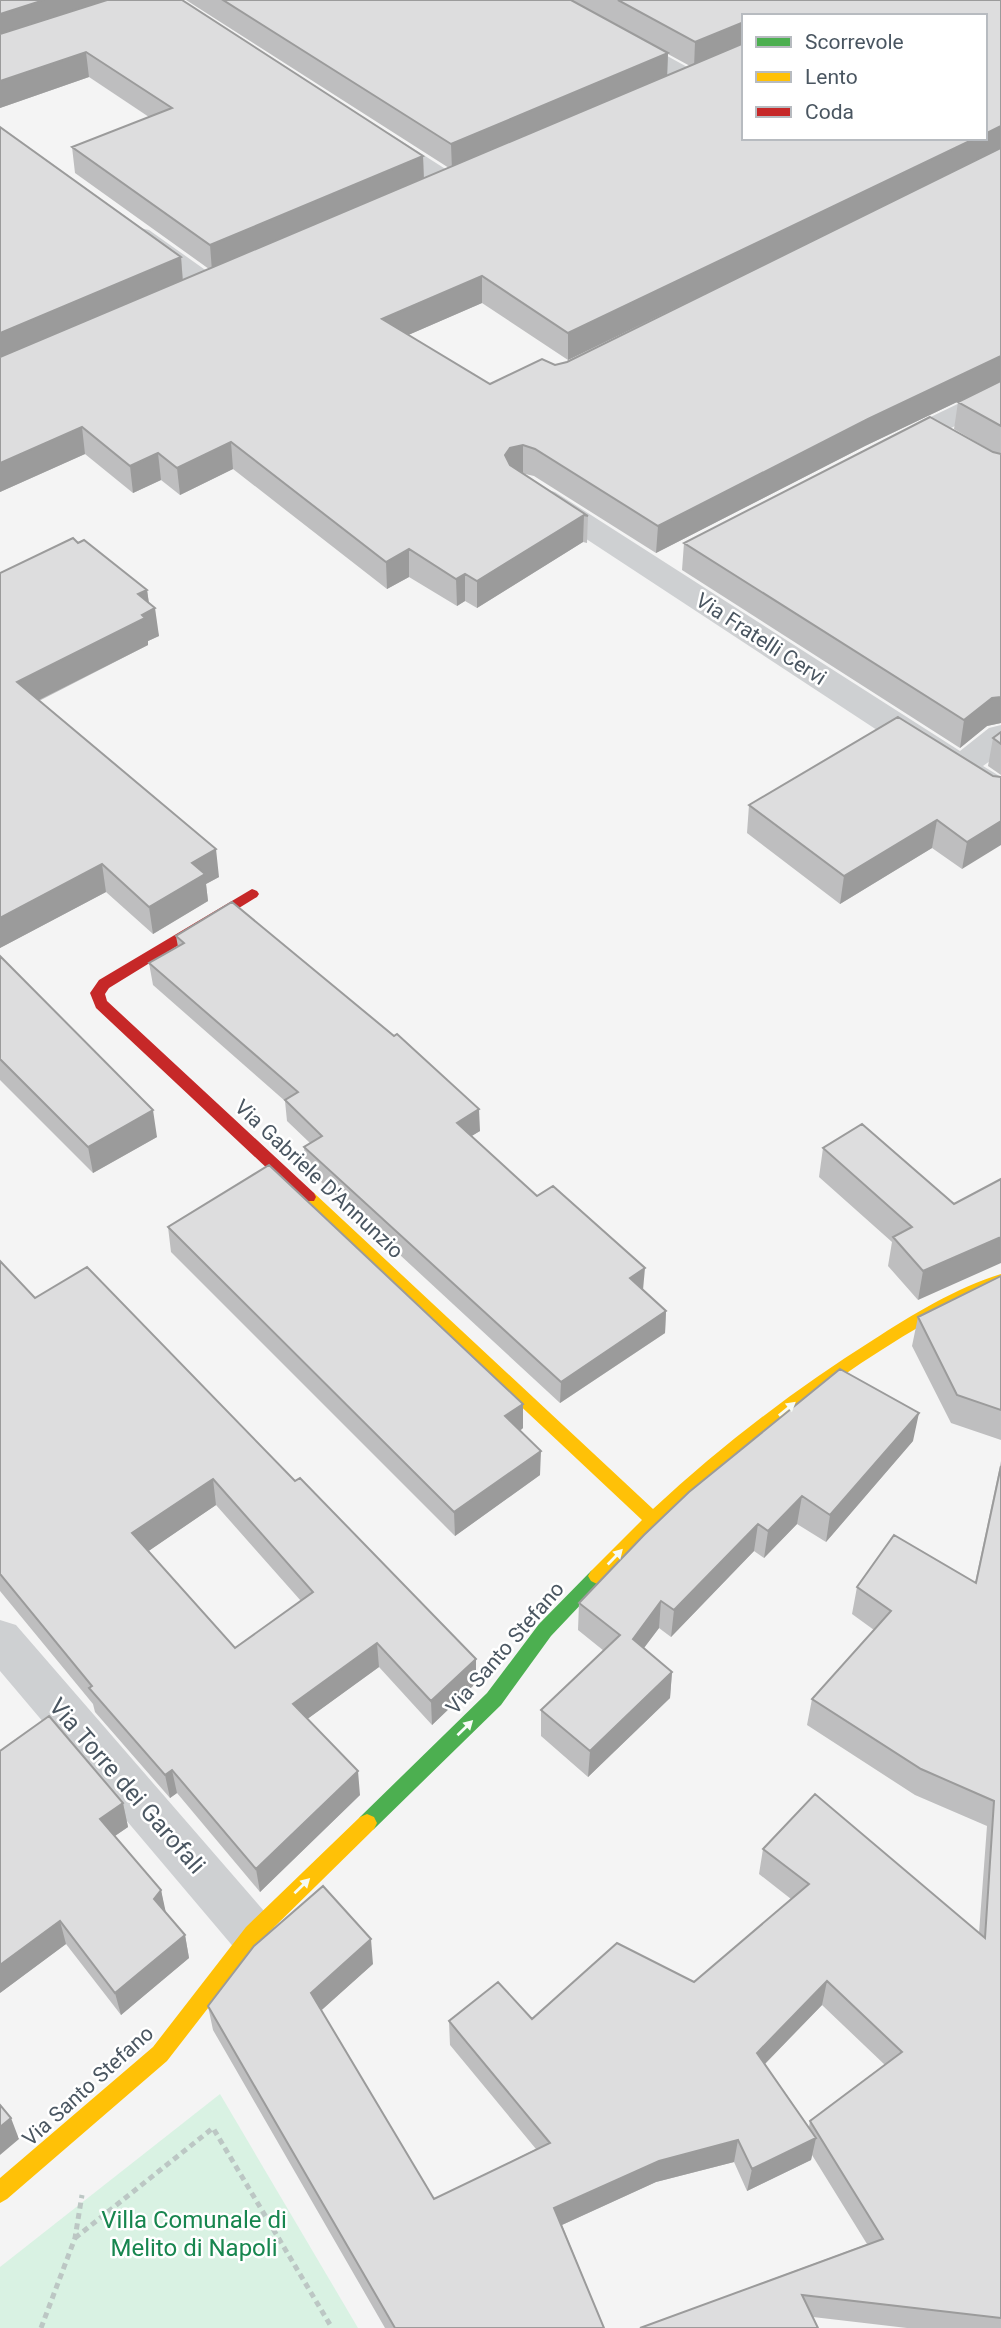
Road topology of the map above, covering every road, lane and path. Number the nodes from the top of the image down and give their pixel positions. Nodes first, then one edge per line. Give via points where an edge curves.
1 (548, 0) edge
2 (695, 76) joint
3 (664, 89) edge
4 (358, 124) edge
5 (449, 183) edge
6 (120, 222) edge
7 (208, 285) edge
8 (1001, 393) edge
9 (863, 460) edge
10 (522, 484) edge
11 (1001, 736) edge
12 (959, 768) junction
13 (1001, 793) edge
14 (252, 894) dead end
15 (1001, 1280) edge
16 (652, 1519) junction
17 (0, 1639) edge
18 (253, 1934) junction
19 (0, 2192) edge
20 (83, 2192) dead end
21 (75, 2238) junction
22 (41, 2328) edge
23 (332, 2328) edge

1 - 2 street
2 - 3 street
4 - 5 street
6 - 7 street
8 - 9 street via 940,437
10 - 12 street, Via Fratelli Cervi via 666,564
11 - 12 street
12 - 13 street, Via Fratelli Cervi
14 - 16 street, Via Gabriele D'Annunzio via 104,984 97,993 101,1004
16 -> 15 street, Via Santo Stefano via 818,1384 908,1325
18 -> 16 street, Via Santo Stefano via 494,1699 545,1630
17 - 18 street, Via Torre dei Garofali
18 - 19 street, Via Santo Stefano via 160,2054
20 - 21 path
21 - 22 path
21 - 23 path via 213,2128

